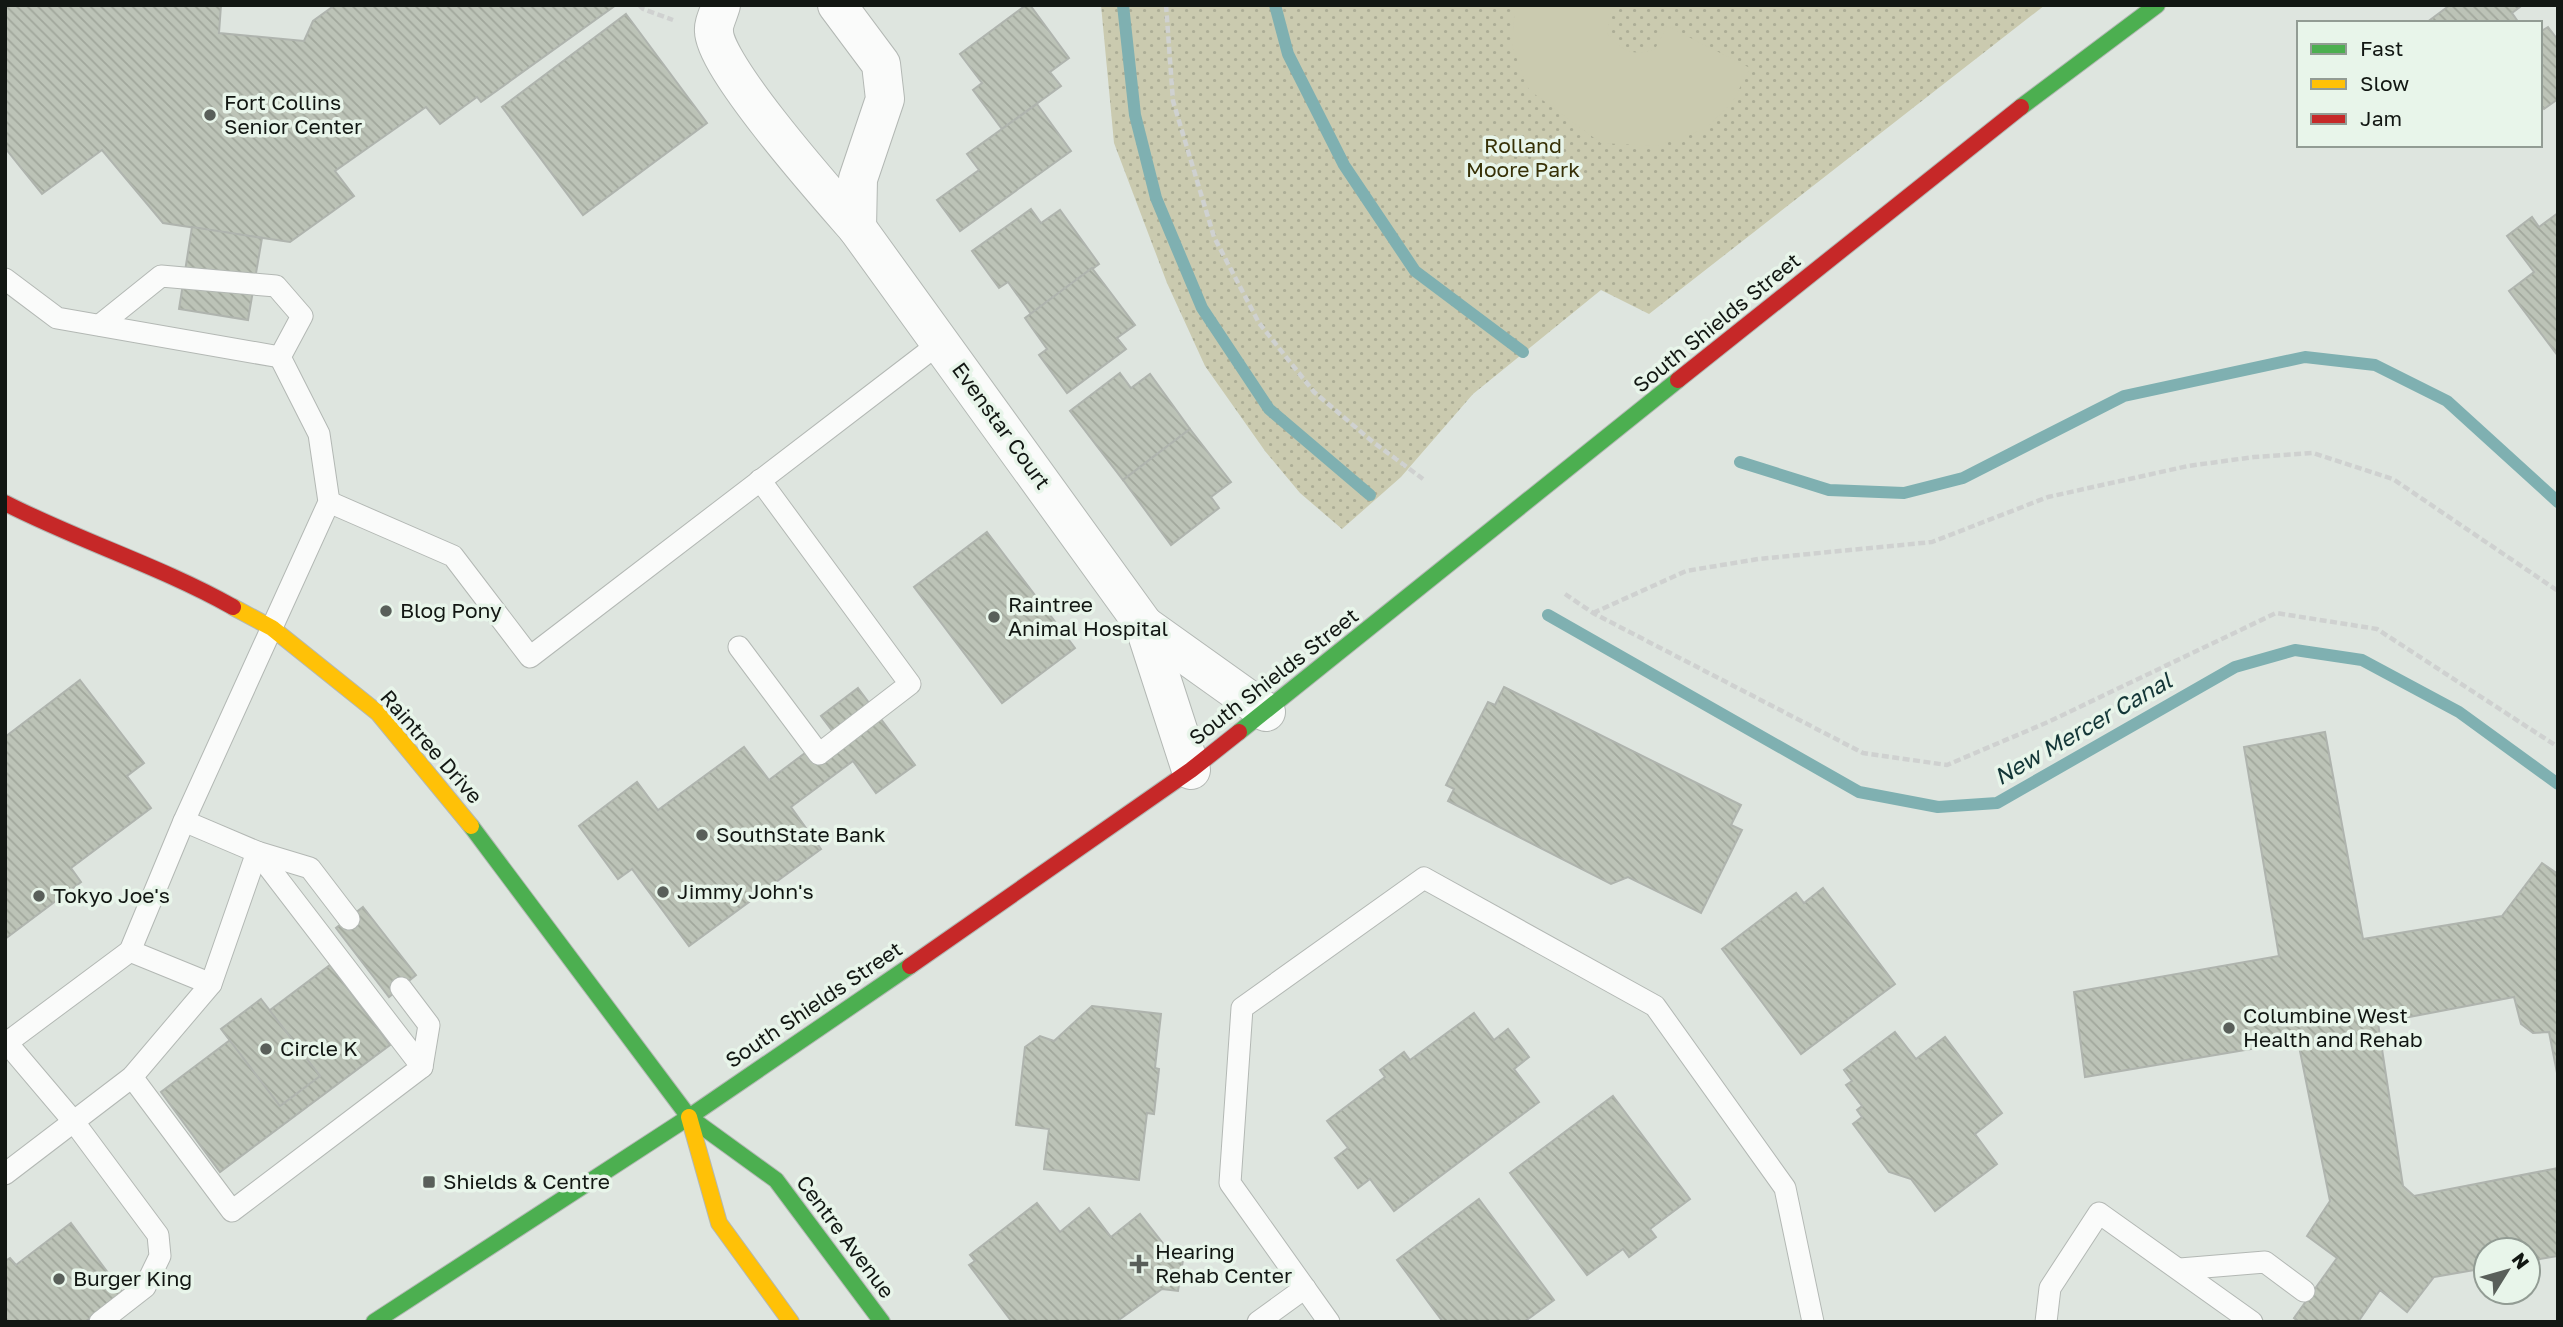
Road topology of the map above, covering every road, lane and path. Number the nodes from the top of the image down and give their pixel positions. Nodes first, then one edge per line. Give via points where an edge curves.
1 (721, 5) edge
2 (837, 5) edge
3 (1166, 5) edge
4 (2157, 5) edge
5 (858, 228) junction
6 (5, 279) edge
7 (100, 325) junction
8 (941, 342) junction
9 (280, 357) junction
10 (1423, 479) dead end
11 (760, 480) junction
12 (329, 502) junction
13 (5, 503) edge
14 (2558, 592) edge
15 (1565, 594) dead end
16 (1593, 613) junction
17 (1144, 625) junction
18 (272, 628) junction
19 (739, 647) dead end
20 (1266, 712) junction
21 (2558, 747) edge
22 (1191, 770) junction
23 (184, 821) junction
24 (257, 852) junction
25 (349, 919) dead end
26 (130, 951) junction
27 (211, 984) junction
28 (401, 988) dead end
29 (6, 1044) edge
30 (422, 1067) junction
31 (132, 1077) junction
32 (689, 1117) junction
33 (74, 1122) junction
34 (5, 1174) edge
35 (2180, 1269) junction
36 (1305, 1288) junction
37 (2304, 1291) dead end
38 (100, 1322) edge
39 (374, 1322) edge
40 (791, 1322) edge
41 (882, 1322) edge
42 (1258, 1322) edge
43 (1329, 1322) edge
44 (1813, 1322) edge
45 (2046, 1322) edge
46 (2252, 1322) edge

1 - 5 street, Evenstar Court via 713,32 724,61 804,168
2 - 5 street via 881,64 885,99 858,179
3 - 10 path via 1173,101 1214,237 1259,323 1314,392
4 - 20 main road, South Shields Street via 1997,125
5 - 8 street, Evenstar Court
6 - 7 lane via 57,317
7 - 9 lane
7 - 9 lane via 161,276 276,286 302,316
8 - 11 lane
8 - 17 street, Evenstar Court
9 - 12 lane via 318,434
11 - 12 lane via 530,657 453,556
11 - 19 lane via 910,684 819,754
12 - 18 lane
13 - 18 main road, Raintree Drive via 201,589
14 - 16 path via 2393,479 2313,453 2188,466 2048,497 1932,542 1686,571
15 - 16 path
16 - 21 path via 1863,753 1947,765 2276,613 2377,629
17 - 20 street, Evenstar Court
17 - 22 street, Evenstar Court
18 - 23 lane
18 - 32 main road, Raintree Drive via 387,723 453,801
20 - 22 main road, South Shields Street
22 - 32 main road, South Shields Street
23 - 24 lane
23 - 26 lane
24 - 25 lane via 310,868
24 - 27 lane
24 - 30 lane
26 - 27 lane
26 - 29 lane
27 - 31 lane
28 - 30 lane via 429,1026
29 - 33 lane
30 - 31 lane via 232,1211
31 - 33 lane
32 - 39 main road, South Shields Street
32 - 40 main road via 719,1223
32 - 41 main road, Centre Avenue via 776,1180
33 - 34 lane
33 - 38 lane via 158,1235 160,1256 145,1287
35 - 37 lane via 2265,1262
35 - 45 lane via 2099,1213 2050,1288
35 - 46 lane
36 - 42 lane
36 - 43 lane
36 - 44 lane via 1230,1183 1242,1008 1424,878 1655,1006 1785,1188

